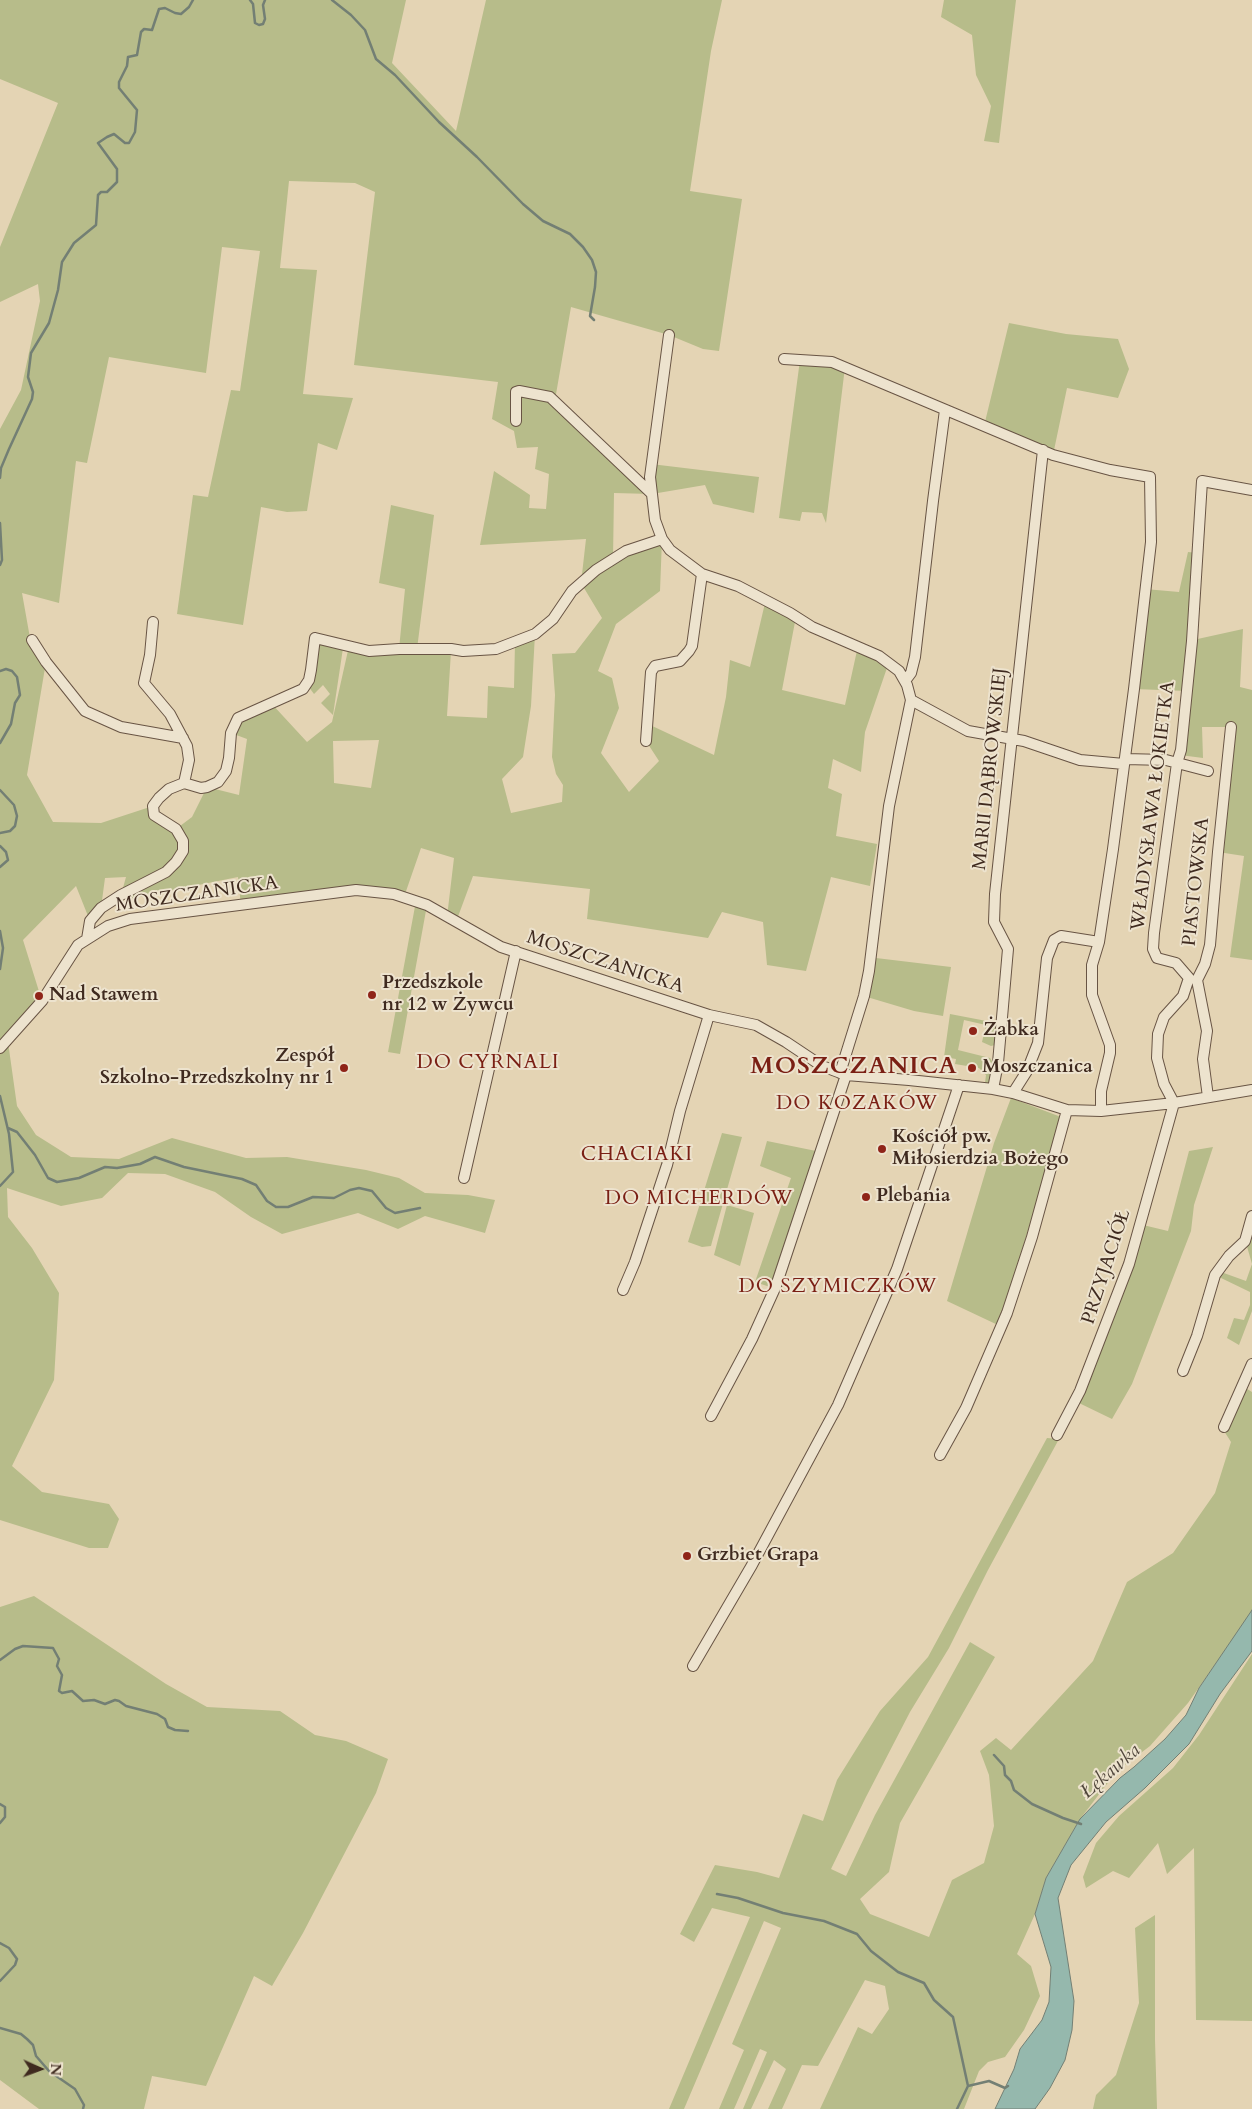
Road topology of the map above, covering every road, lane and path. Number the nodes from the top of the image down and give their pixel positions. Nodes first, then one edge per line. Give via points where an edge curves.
1 (669, 335) dead end
2 (784, 359) dead end
3 (945, 410) junction
4 (516, 421) dead end
5 (1042, 450) junction
6 (1252, 490) edge
7 (652, 494) junction
8 (662, 539) junction
9 (702, 574) junction
10 (153, 622) dead end
11 (32, 640) dead end
12 (905, 681) junction
13 (911, 700) junction
14 (1232, 727) dead end
15 (183, 738) junction
16 (1013, 739) junction
17 (646, 741) dead end
18 (1125, 762) junction
19 (1177, 763) junction
20 (1208, 771) dead end
21 (184, 783) junction
22 (86, 939) junction
23 (1099, 942) junction
24 (516, 951) junction
25 (1193, 979) junction
26 (709, 1015) junction
27 (0, 1048) edge
28 (843, 1074) junction
29 (959, 1085) junction
30 (993, 1089) junction
31 (1252, 1090) edge
32 (1012, 1092) junction
33 (1208, 1098) junction
34 (1174, 1103) junction
35 (1066, 1110) junction
36 (1101, 1111) junction
37 (464, 1178) dead end
38 (1252, 1216) edge
39 (623, 1290) dead end
40 (1252, 1364) edge
41 (1183, 1371) dead end
42 (711, 1416) dead end
43 (1224, 1427) dead end
44 (1057, 1435) dead end
45 (940, 1455) dead end
46 (693, 1666) dead end

1 - 7 street via 650,477
2 - 3 street via 832,362
3 - 5 street
3 - 12 street via 915,657
4 - 7 street via 516,392 550,397
5 - 16 street, MARII DĄBROWSKIEJ
5 - 18 street via 1110,470 1150,477 1151,542
6 - 19 street, WŁADYSŁAWA ŁOKIETKA via 1202,481 1192,641
7 - 8 street via 655,520
8 - 9 street via 670,550
8 - 21 street via 626,551 596,570 572,591 553,619 535,634 496,649 369,652 315,638 309,680 303,689 238,718 231,733 226,771 218,782 201,788
9 - 12 street via 738,586 812,627 879,656 899,671
9 - 17 street via 690,651 680,661 655,666 651,672
10 - 15 street via 144,683 170,714
11 - 15 street via 85,710 121,727
12 - 13 street
13 - 16 street via 968,731
13 - 28 street via 889,806 869,971
14 - 25 street, PIASTOWSKA via 1210,945 1205,964
15 - 21 street via 189,753
16 - 18 street via 1080,760
16 - 30 street, MARII DĄBROWSKIEJ via 995,894 994,922 1008,949
18 - 19 street via 1166,760
18 - 23 street
19 - 20 street
19 - 25 street, WŁADYSŁAWA ŁOKIETKA via 1153,949 1157,958 1176,963
21 - 22 street via 169,789 153,806 154,815 176,829 183,840 183,851 166,872 101,908 90,920
22 - 24 street, MOSZCZANICKA via 108,926 130,919 356,890 394,894 426,905
22 - 27 street, MOSZCZANICKA via 42,1001
23 - 32 street via 1061,936 1054,940 1047,958 1038,1043 1027,1072
23 - 36 street via 1092,965 1092,995 1110,1045 1101,1091
24 - 26 street, MOSZCZANICKA
24 - 37 street
25 - 33 street via 1207,1031 1203,1059
25 - 34 street via 1164,1017 1158,1034 1157,1058 1164,1084
26 - 28 street, MOSZCZANICKA via 756,1025 822,1066
26 - 39 street via 664,1173
28 - 29 street, MOSZCZANICKA
28 - 42 street via 776,1286
29 - 30 street, MOSZCZANICKA
29 - 46 street via 897,1269 838,1405 752,1566
30 - 32 street, MOSZCZANICKA
31 - 33 street, MOSZCZANICKA
32 - 35 street, MOSZCZANICKA
33 - 34 street, MOSZCZANICKA
34 - 36 street, MOSZCZANICKA
34 - 44 street, PRZYJACIÓŁ via 1129,1264 1080,1391
35 - 36 street, MOSZCZANICKA
35 - 45 street via 1032,1237 1007,1314 966,1408
38 - 41 street via 1245,1241 1215,1276
40 - 43 street

